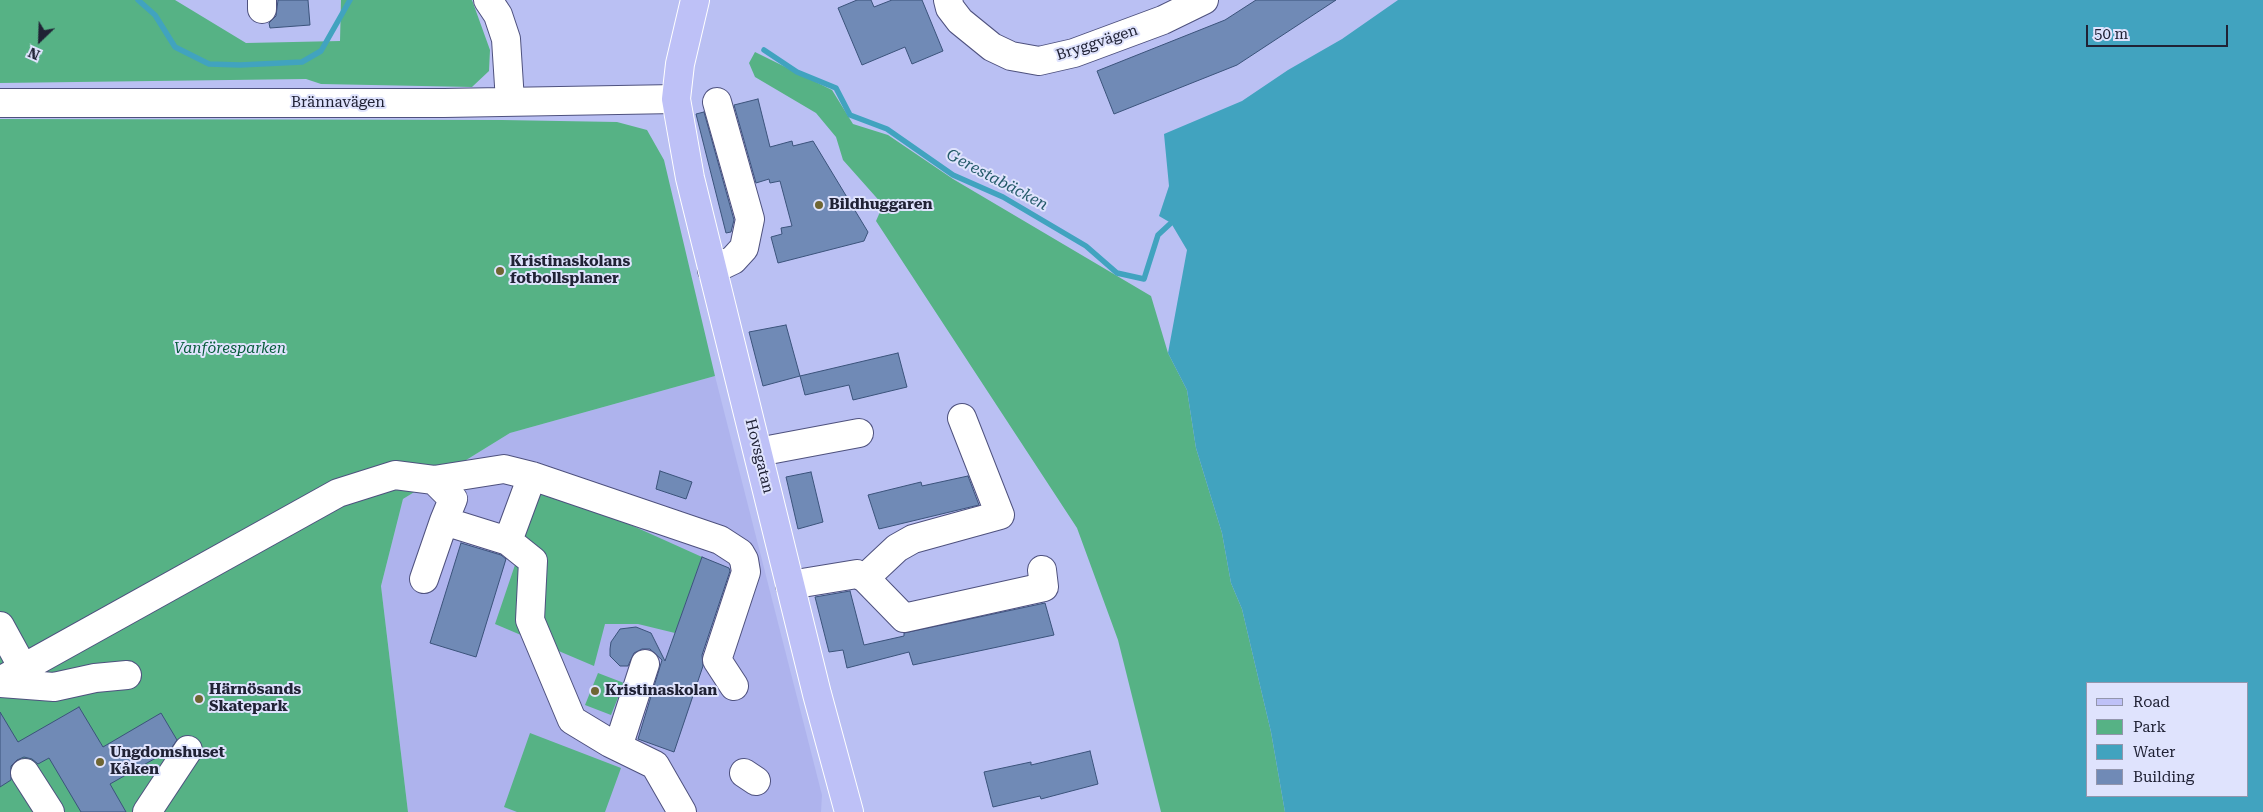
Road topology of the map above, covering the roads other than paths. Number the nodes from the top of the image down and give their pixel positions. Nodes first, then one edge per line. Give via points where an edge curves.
1 (488, 0) edge
2 (695, 0) edge
3 (948, 0) edge
4 (1204, 0) edge
5 (676, 99) junction
6 (510, 101) junction
7 (717, 102) dead end
8 (0, 103) edge
9 (712, 270) junction
10 (962, 418) dead end
11 (859, 433) dead end
12 (758, 452) junction
13 (532, 476) junction
14 (434, 480) junction
15 (444, 521) junction
16 (508, 541) junction
17 (1042, 570) dead end
18 (865, 578) junction
19 (424, 579) dead end
20 (790, 585) junction
21 (0, 626) edge
22 (645, 664) dead end
23 (127, 674) dead end
24 (8, 677) edge
25 (734, 686) dead end
26 (618, 747) junction
27 (188, 750) dead end
28 (25, 773) dead end
29 (50, 812) edge
30 (147, 812) edge
31 (682, 812) edge
32 (849, 812) edge

1 - 6 street via 498,15 506,39
2 - 5 main road, Hovsgatan via 682,49
3 - 4 street, Bryggvägen via 960,21 992,47 1011,56 1038,61 1074,53 1163,20
5 - 6 street, Brännavägen
5 - 9 main road, Hovsgatan via 690,178
6 - 8 street, Brännavägen
7 - 9 street via 750,219 744,248 733,260
9 - 12 main road, Hovsgatan
10 - 18 street via 1000,515 913,539 897,548
11 - 12 street
12 - 20 main road, Hovsgatan
13 - 14 street via 504,469
13 - 16 street
13 - 25 street via 720,540 740,553 746,572 717,660
14 - 15 street via 453,499
14 - 24 street via 395,475 338,493
15 - 16 street
15 - 19 street
16 - 26 street via 533,561 530,620 572,720
17 - 18 street via 1044,587 904,618
18 - 20 street via 857,574
20 - 32 main road, Hovsgatan
21 - 24 street
22 - 26 street
23 - 24 street via 54,687
26 - 31 street via 655,765
27 - 30 street
28 - 29 street

